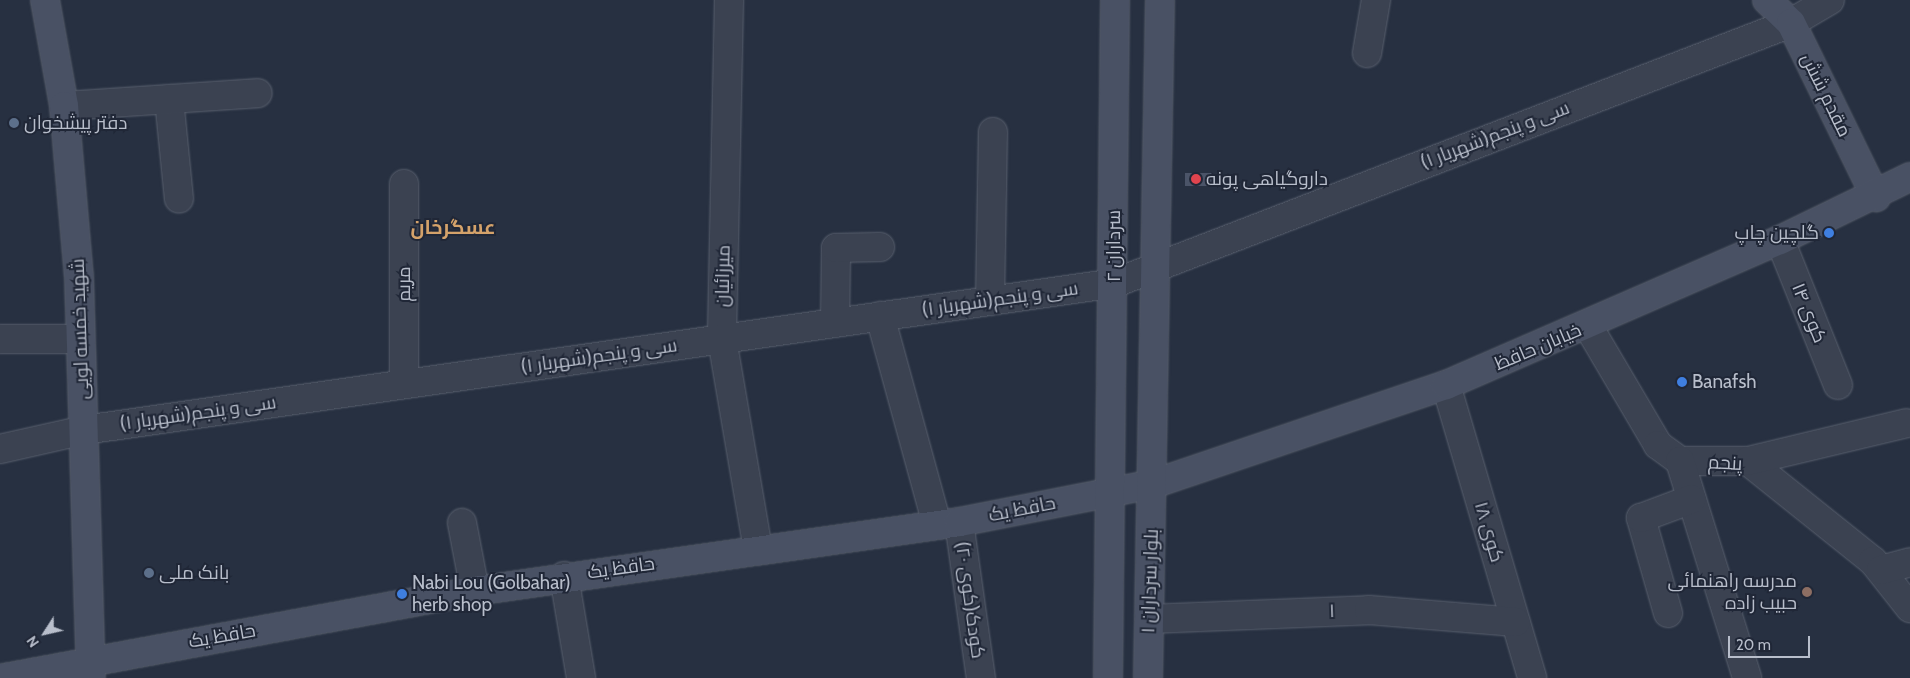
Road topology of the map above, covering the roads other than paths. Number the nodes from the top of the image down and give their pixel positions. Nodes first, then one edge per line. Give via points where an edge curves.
1 (45, 0) edge
2 (730, 0) edge
3 (1115, 0) edge
4 (1160, 0) edge
5 (1376, 0) edge
6 (1767, 0) edge
7 (1830, 0) edge
8 (1791, 22) junction
9 (1367, 53) dead end
10 (258, 93) dead end
11 (169, 99) junction
12 (64, 106) junction
13 (993, 132) dead end
14 (1910, 177) edge
15 (404, 184) dead end
16 (1876, 197) junction
17 (179, 199) dead end
18 (1780, 240) junction
19 (880, 248) dead end
20 (1156, 264) junction
21 (1114, 283) junction
22 (990, 301) junction
23 (880, 316) junction
24 (835, 323) junction
25 (1588, 326) junction
26 (0, 339) edge
27 (80, 339) junction
28 (722, 339) junction
29 (404, 384) junction
30 (1446, 385) junction
31 (1838, 385) dead end
32 (1908, 423) dead end
33 (84, 430) junction
34 (0, 449) edge
35 (1748, 461) junction
36 (1680, 462) junction
37 (1153, 484) junction
38 (1107, 492) junction
39 (1692, 499) junction
40 (462, 523) dead end
41 (948, 523) junction
42 (758, 549) junction
43 (1910, 562) edge
44 (1881, 570) junction
45 (564, 576) junction
46 (476, 591) junction
47 (1910, 608) edge
48 (1668, 613) dead end
49 (1148, 619) junction
50 (1516, 622) junction
51 (89, 672) edge
52 (4, 678) edge
53 (581, 678) edge
54 (982, 678) edge
55 (1108, 678) edge
56 (1148, 678) edge
57 (1532, 678) edge
58 (1747, 678) edge

1 - 12 street, شهید خمسه لویی
2 - 28 street, میرزائیان
3 - 21 street, سرداران ۲
4 - 20 street
5 - 9 street
6 - 8 street, مقدم شش
7 - 8 street, سی و پنجم(شهریار ۱)
8 - 16 street, مقدم شش
8 - 20 street, سی و پنجم(شهریار ۱)
10 - 11 street
11 - 12 street
11 - 17 street
12 - 27 street, شهید خمسه لویی via 79,277
13 - 22 street
14 - 16 street, خیابان حافظ
15 - 29 street, مریم
16 - 18 street, خیابان حافظ
18 - 25 street, خیابان حافظ
18 - 31 street, کوی ۱۴
19 - 24 street via 836,248
20 - 21 street, سی و پنجم(شهریار ۱)
20 - 37 street
21 - 22 street, سی و پنجم(شهریار ۱)
21 - 38 street, سرداران ۲
22 - 23 street, سی و پنجم(شهریار ۱)
23 - 24 street, سی و پنجم(شهریار ۱)
23 - 41 street, کودک(کوی ۲۰)
24 - 28 street, سی و پنجم(شهریار ۱)
25 - 30 street, خیابان حافظ
25 - 36 street, پنجم via 1658,446
26 - 27 street
27 - 33 street, شهید خمسه لویی
28 - 29 street, سی و پنجم(شهریار ۱)
28 - 42 street, میرزائیان
29 - 33 street, سی و پنجم(شهریار ۱)
30 - 37 street, خیابان حافظ
30 - 50 street, کوی ۱۸
32 - 35 street
33 - 34 street, سی و پنجم(شهریار ۱)
33 - 51 street, شهید خمسه لویی
35 - 36 street, پنجم
35 - 44 street, پنجم
36 - 39 street
37 - 38 street, حافظ یک
37 - 49 street, بلوار سرداران ۱
38 - 41 street, حافظ یک
38 - 55 street
39 - 48 street via 1641,518
39 - 58 street
40 - 46 street
41 - 42 street, حافظ یک
41 - 54 street, کودک(کوی ۲۰)
42 - 45 street, حافظ یک
43 - 44 street
44 - 47 street, پنجم
45 - 46 street, حافظ یک
45 - 53 street
46 - 51 street, حافظ یک
49 - 50 street, ۱ via 1369,610
49 - 56 street, بلوار سرداران ۱
50 - 57 street, کوی ۱۸
51 - 52 street, حافظ یک

